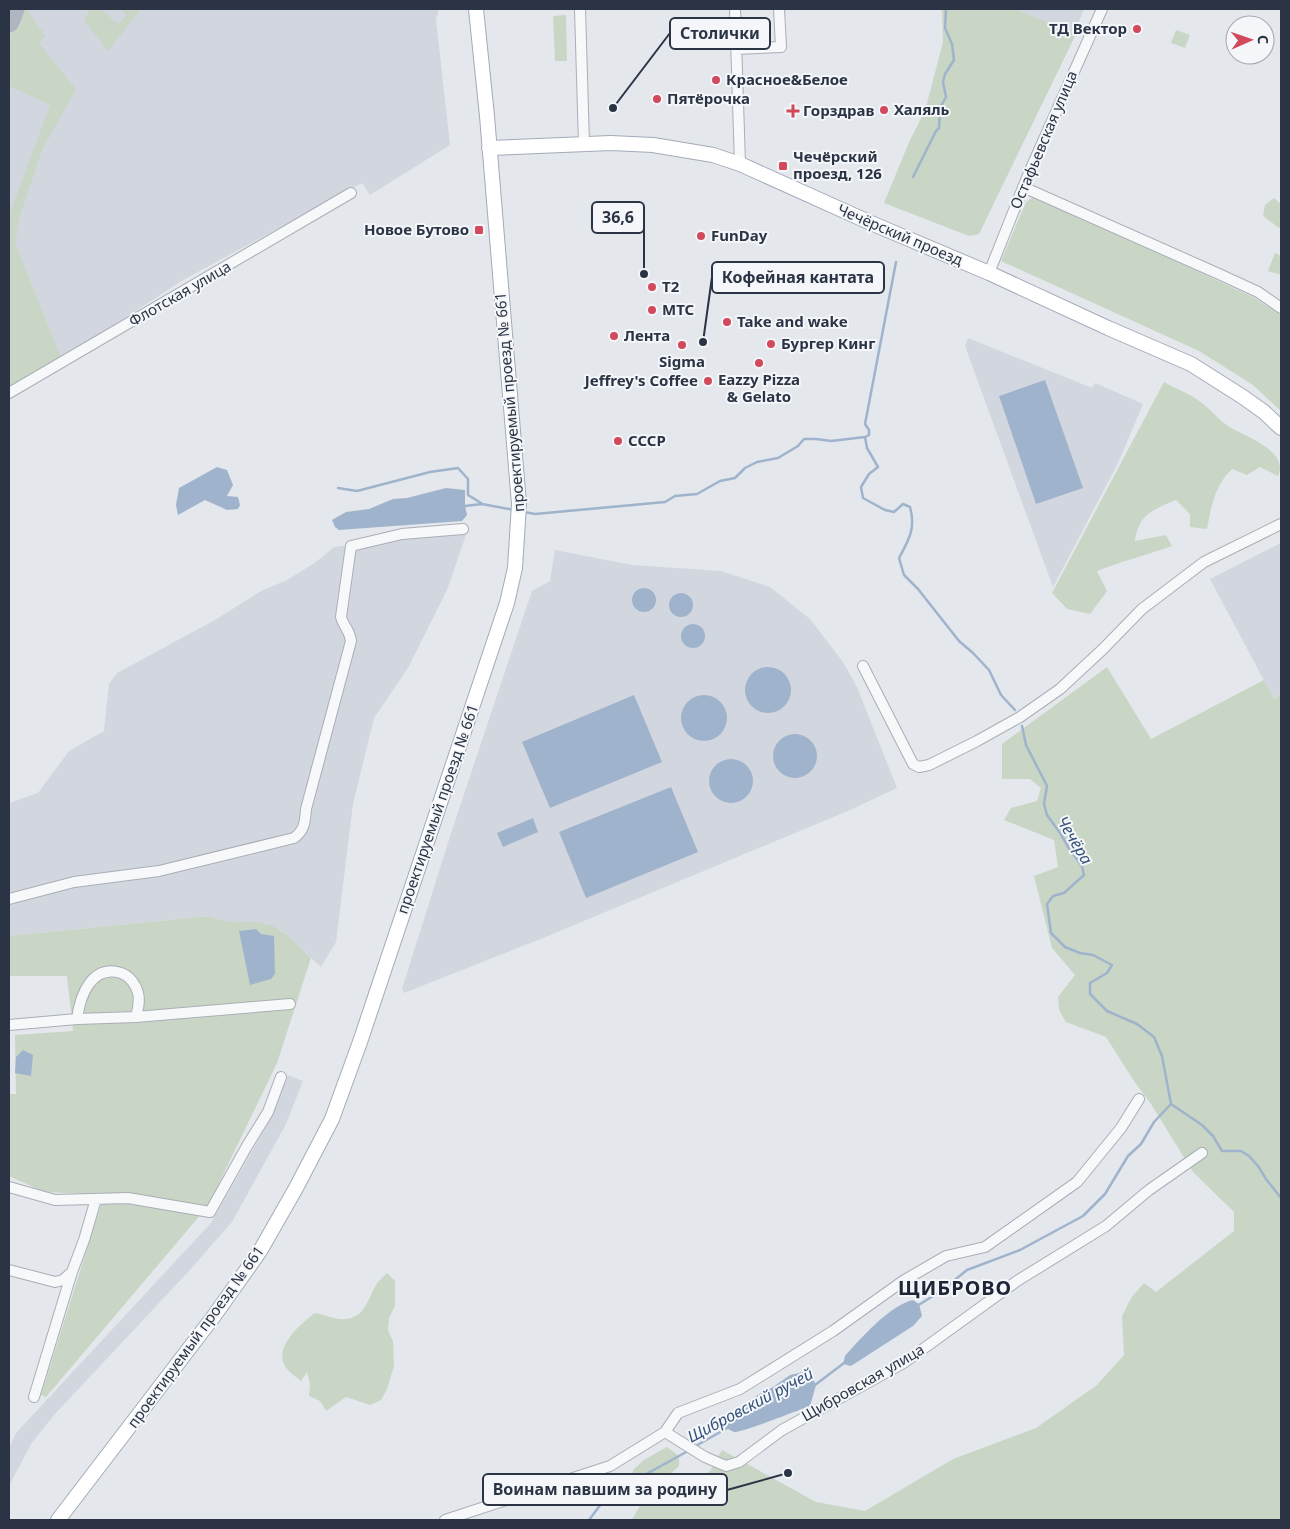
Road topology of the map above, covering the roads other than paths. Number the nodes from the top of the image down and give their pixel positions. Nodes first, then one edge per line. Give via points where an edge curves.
1 (476, 9) edge
2 (580, 9) edge
3 (735, 9) edge
4 (779, 9) edge
5 (1102, 9) edge
6 (736, 49) junction
7 (584, 144) junction
8 (489, 148) junction
9 (740, 164) junction
10 (1023, 187) junction
11 (351, 193) dead end
12 (989, 273) junction
13 (1281, 308) edge
14 (9, 393) edge
15 (1281, 428) edge
16 (1281, 524) edge
17 (463, 529) dead end
18 (863, 666) dead end
19 (9, 899) edge
20 (290, 1004) dead end
21 (136, 1017) junction
22 (77, 1019) junction
23 (9, 1025) edge
24 (281, 1077) dead end
25 (1139, 1099) dead end
26 (1202, 1154) dead end
27 (9, 1187) edge
28 (96, 1199) junction
29 (9, 1270) edge
30 (72, 1272) junction
31 (34, 1397) dead end
32 (665, 1432) junction
33 (61, 1519) edge
34 (445, 1520) edge

1 - 8 main road, проектируемый проезд № 661
2 - 7 street
3 - 6 street
4 - 6 street via 781,48
5 - 10 street, Остафьевская улица
6 - 9 street
7 - 8 main road, Чечёрский проезд
7 - 9 main road, Чечёрский проезд via 668,147
8 - 33 main road, проектируемый проезд № 661 via 519,504 515,568 494,646 332,1119 260,1251
9 - 12 main road, Чечёрский проезд
10 - 12 street, Остафьевская улица
10 - 13 street via 1258,292
11 - 14 street, Флотская улица
12 - 15 main road, Чечёрский проезд via 1190,364 1243,397
16 - 18 street via 1204,562 1142,609 1060,689 977,741 929,765 913,764
17 - 19 street via 402,534 352,546 341,617 350,630 351,641 301,834 159,871 74,882
20 - 21 street
21 - 22 street
21 - 22 street via 138,992 132,979 113,970 96,976 84,989
22 - 23 street
24 - 28 street via 268,1112 210,1212 128,1198
25 - 32 street via 1121,1128 1077,1182 1016,1226 986,1247 946,1256 903,1281 833,1332 740,1389 678,1413
26 - 32 street, Щибровская улица via 1149,1190 1106,1226 1017,1281 905,1362 782,1430 739,1462 726,1466
27 - 28 street via 55,1200
28 - 30 street
29 - 30 street via 55,1282
30 - 31 street
32 - 34 street via 610,1466

